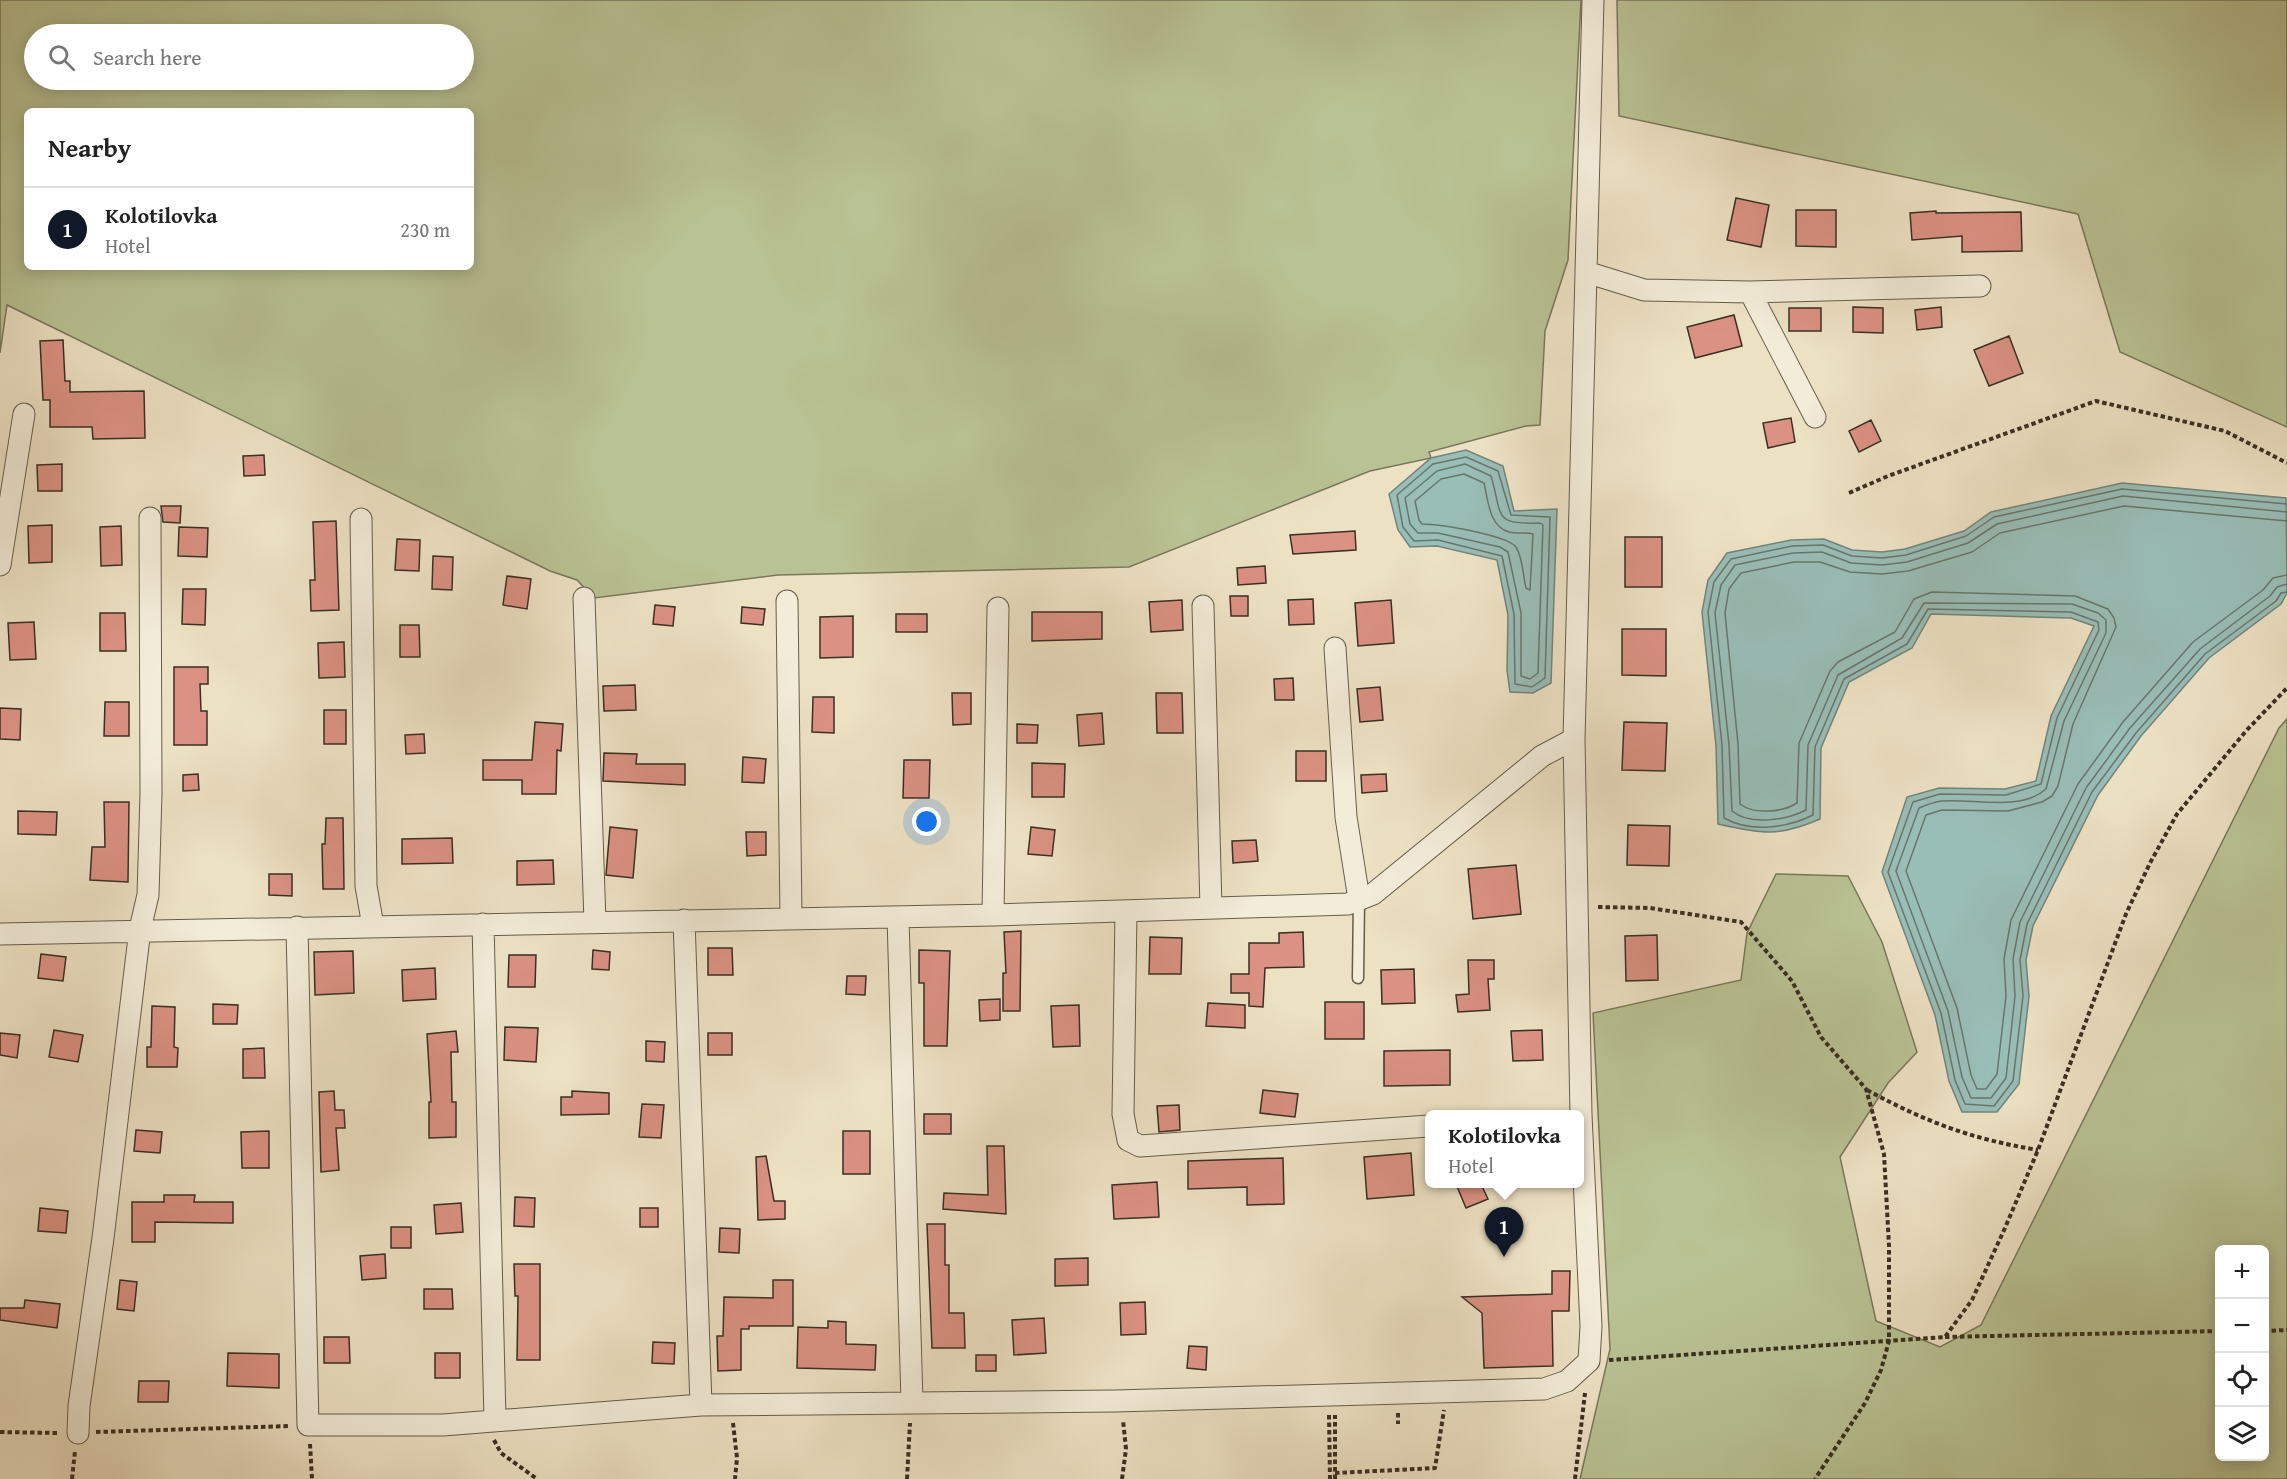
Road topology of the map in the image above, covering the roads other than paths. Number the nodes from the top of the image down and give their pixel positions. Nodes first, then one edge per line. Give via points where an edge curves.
1 (1593, 0) edge
2 (1586, 272) junction
3 (1980, 286) dead end
4 (1750, 292) junction
5 (24, 414) dead end
6 (1815, 417) dead end
7 (150, 518) dead end
8 (361, 519) dead end
9 (0, 565) edge
10 (585, 598) dead end
11 (787, 601) dead end
12 (1203, 606) dead end
13 (998, 608) dead end
14 (1335, 648) dead end
15 (1575, 739) junction
16 (1359, 899) junction
17 (1211, 908) junction
18 (1126, 911) junction
19 (993, 915) junction
20 (791, 917) junction
21 (898, 917) junction
22 (684, 920) junction
23 (595, 922) junction
24 (483, 924) junction
25 (372, 926) junction
26 (297, 927) junction
27 (140, 929) junction
28 (0, 934) edge
29 (1358, 978) dead end
30 (1580, 1110) edge
31 (1425, 1126) edge
32 (1584, 1188) edge
33 (912, 1402) junction
34 (701, 1405) junction
35 (495, 1420) junction
36 (78, 1432) road end

1 - 2 street
2 - 4 street via 1644,290
2 - 15 street
3 - 4 street
4 - 6 street
5 - 9 street
7 - 27 street via 151,794 148,895
8 - 25 street via 366,875
10 - 23 street
11 - 20 street
12 - 17 street
13 - 19 street
14 - 16 street via 1346,817
15 - 16 street via 1542,756 1373,894
15 - 30 street
16 - 17 street via 1348,904
16 - 29 lane
17 - 18 street
18 - 19 street
18 - 31 street via 1123,1114 1128,1140 1140,1146
19 - 21 street
20 - 21 street
20 - 22 street
21 - 33 street
22 - 23 street
22 - 34 street
23 - 24 street
24 - 25 street
24 - 35 street
25 - 26 street
26 - 27 street
26 - 35 street via 308,1425 443,1425
27 - 28 street
27 - 36 street
32 - 33 street via 1591,1326 1589,1361 1567,1381 1544,1389 1334,1404
33 - 34 street
34 - 35 street

